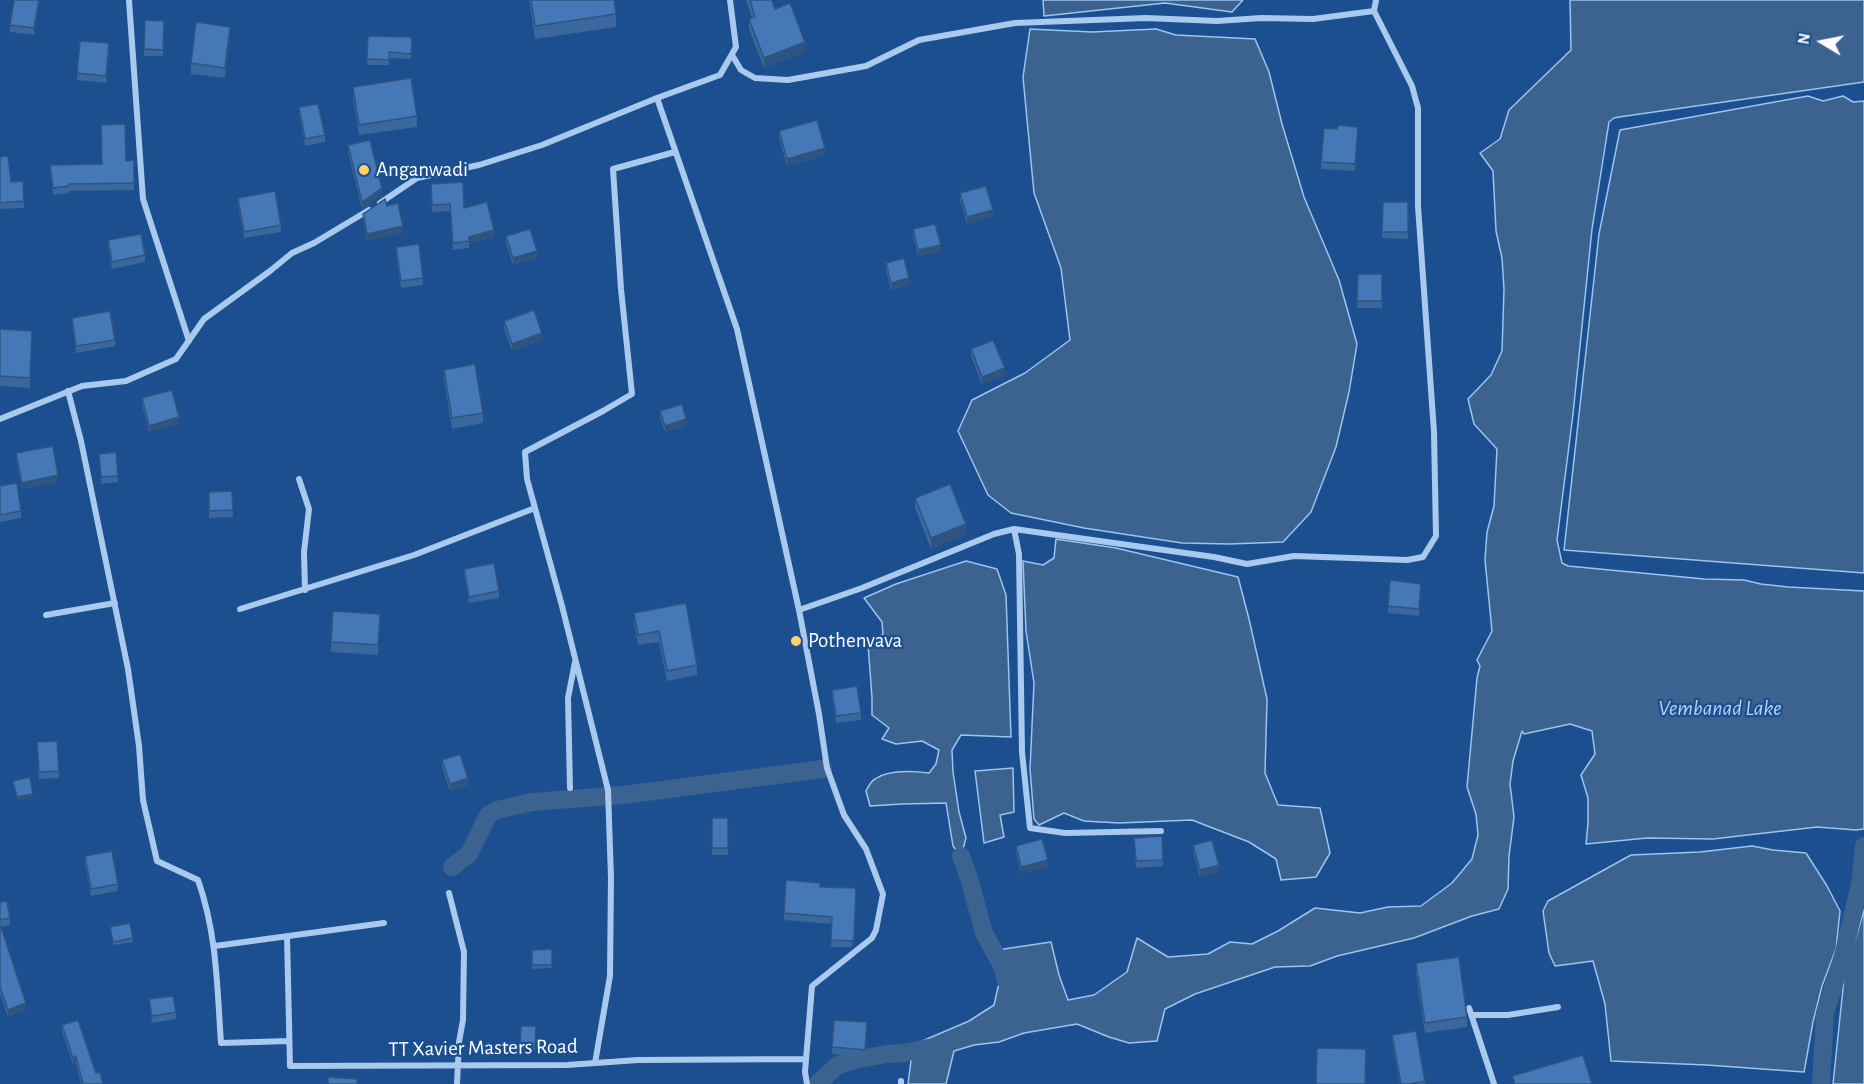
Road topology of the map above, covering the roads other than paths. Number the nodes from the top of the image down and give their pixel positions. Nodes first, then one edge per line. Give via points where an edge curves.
1 (129, 0) edge
2 (729, 0) edge
3 (1376, 0) edge
4 (1374, 10) junction
5 (732, 55) junction
6 (657, 98) junction
7 (675, 152) junction
8 (189, 341) junction
9 (68, 391) junction
10 (0, 419) edge
11 (299, 479) dead end
12 (535, 508) junction
13 (1014, 529) junction
14 (305, 590) junction
15 (115, 603) junction
16 (240, 609) dead end
17 (799, 610) junction
18 (46, 615) dead end
19 (575, 658) junction
20 (570, 788) dead end
21 (1161, 831) dead end
22 (449, 893) dead end
23 (384, 922) dead end
24 (287, 936) junction
25 (215, 946) junction
26 (1558, 1007) dead end
27 (289, 1041) junction
28 (806, 1059) junction
29 (595, 1063) junction
30 (457, 1065) junction
31 (457, 1084) edge
32 (807, 1084) edge
33 (1494, 1084) edge

1 - 8 street via 143,199
2 - 5 street via 736,48
3 - 4 street
4 - 5 street via 1313,19 1146,18 1015,23 919,40 866,66 788,80 754,78 741,70
4 - 13 street via 1412,86 1418,108 1418,206 1434,432 1436,536 1423,557 1407,560 1294,556 1247,564
5 - 6 street via 720,75
6 - 7 street
6 - 8 street via 542,145 479,165 417,178 347,225 292,253 204,320
7 - 12 street via 613,169 632,393 525,452
7 - 17 street via 737,329
8 - 9 street via 176,359 126,381
9 - 10 street
9 - 15 street
11 - 14 street via 309,509
12 - 14 street via 414,555
12 - 19 street
13 - 17 street
13 - 21 street via 1019,554 1022,752 1030,828 1065,833
14 - 16 street
15 - 18 street
15 - 25 street via 139,746 143,800 157,861 198,880
17 - 28 street via 826,768 844,815 866,849 883,894 872,938 813,986
19 - 20 street via 568,698
19 - 29 street via 608,790 610,976
22 - 30 street via 464,952 463,1020
23 - 24 street
24 - 25 street
24 - 27 street, TT Xavier Masters Road
25 - 27 street via 221,1043
26 - 33 street via 1508,1015 1470,1011
27 - 30 street, TT Xavier Masters Road via 290,1066
28 - 29 street, TT Xavier Masters Road
28 - 32 street
29 - 30 street, TT Xavier Masters Road
30 - 31 street

